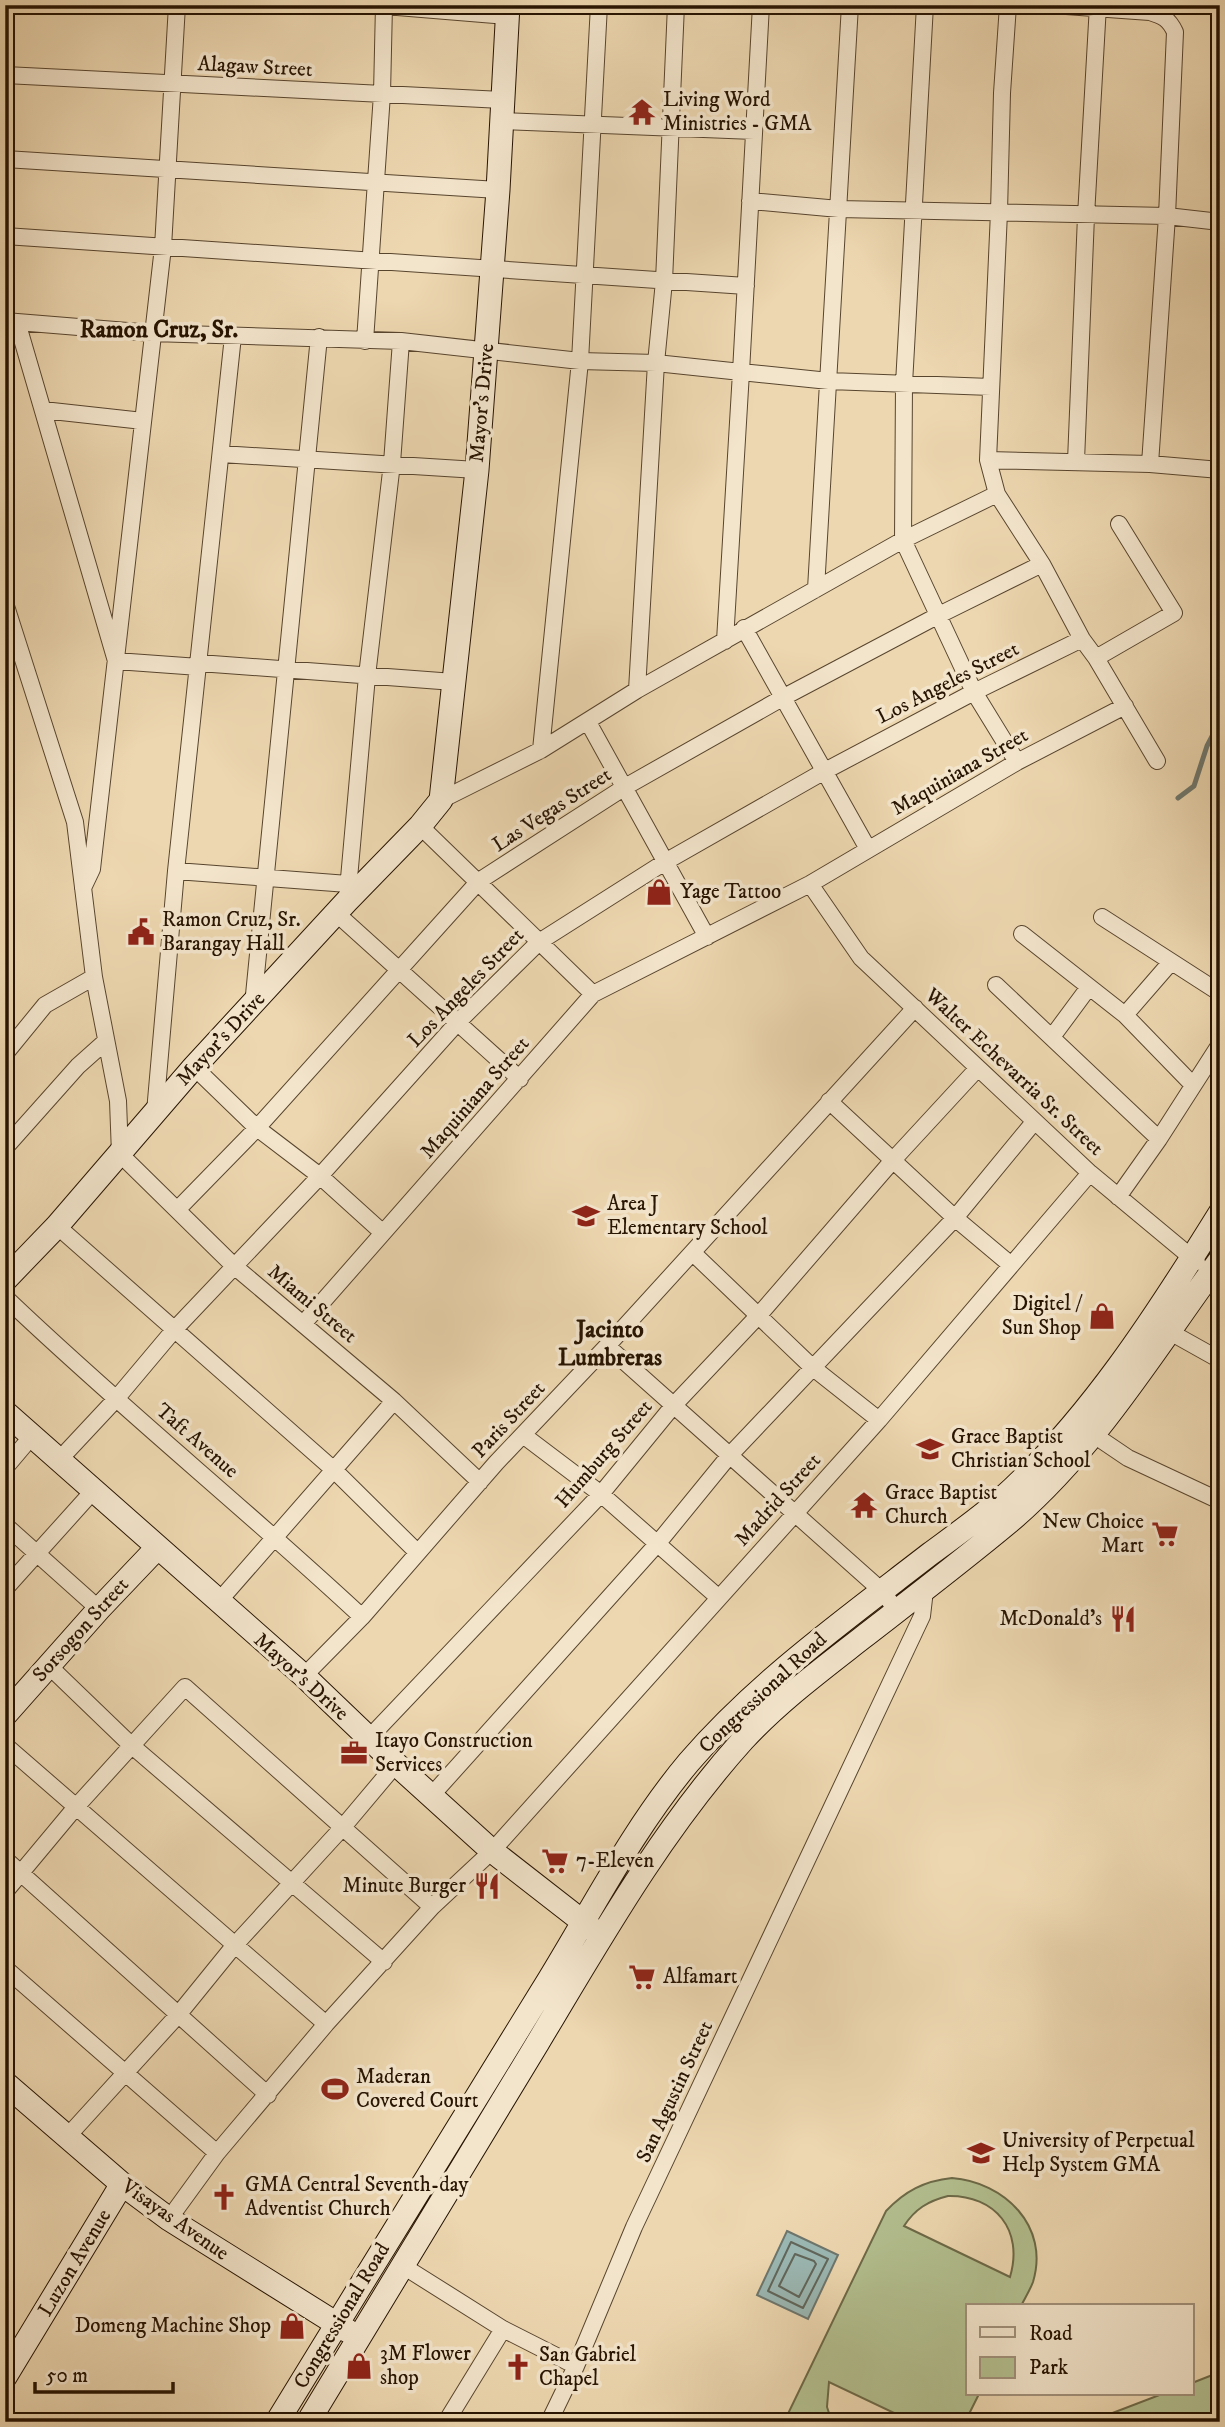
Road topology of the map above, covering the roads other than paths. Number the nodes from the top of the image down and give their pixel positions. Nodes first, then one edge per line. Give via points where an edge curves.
1 (177, 5) edge
2 (373, 5) edge
3 (599, 5) edge
4 (676, 5) edge
5 (761, 5) edge
6 (850, 5) edge
7 (925, 5) edge
8 (1008, 5) edge
9 (1052, 5) edge
10 (384, 6) edge
11 (1098, 7) edge
12 (508, 11) edge
13 (5, 75) edge
14 (173, 84) junction
15 (382, 94) junction
16 (502, 111) junction
17 (594, 124) junction
18 (670, 128) junction
19 (754, 131) junction
20 (5, 159) edge
21 (167, 170) junction
22 (376, 184) junction
23 (498, 190) junction
24 (750, 201) junction
25 (839, 209) junction
26 (914, 211) junction
27 (999, 212) junction
28 (1086, 216) junction
29 (1167, 216) junction
30 (1220, 222) edge
31 (5, 236) edge
32 (163, 247) junction
33 (370, 261) junction
34 (492, 270) junction
35 (586, 276) junction
36 (664, 281) junction
37 (746, 286) junction
38 (11, 321) edge
39 (152, 333) junction
40 (233, 336) junction
41 (319, 337) junction
42 (365, 341) junction
43 (401, 341) junction
44 (487, 349) junction
45 (580, 361) junction
46 (656, 363) junction
47 (741, 372) junction
48 (828, 381) junction
49 (904, 384) junction
50 (991, 387) junction
51 (43, 410) junction
52 (143, 421) junction
53 (221, 454) junction
54 (307, 459) junction
55 (988, 460) junction
56 (1076, 461) junction
57 (392, 463) junction
58 (1150, 464) junction
59 (477, 470) junction
60 (1220, 470) edge
61 (997, 494) junction
62 (1119, 524) dead end
63 (903, 540) junction
64 (1042, 564) junction
65 (816, 589) junction
66 (5, 603) edge
67 (939, 615) junction
68 (744, 628) junction
69 (1082, 639) junction
70 (725, 641) junction
71 (1096, 658) junction
72 (116, 661) junction
73 (199, 665) junction
74 (286, 669) junction
75 (367, 676) junction
76 (454, 682) junction
77 (637, 690) junction
78 (974, 692) junction
79 (784, 697) junction
80 (1125, 706) junction
81 (587, 722) junction
82 (541, 750) junction
83 (1157, 761) dead end
84 (1017, 762) junction
85 (823, 772) junction
86 (625, 788) junction
87 (441, 800) junction
88 (421, 825) junction
89 (868, 849) junction
90 (665, 862) junction
91 (176, 871) junction
92 (265, 877) junction
93 (479, 881) junction
94 (810, 884) junction
95 (83, 888) junction
96 (344, 900) junction
97 (1102, 917) dead end
98 (1023, 934) dead end
99 (707, 937) junction
100 (539, 942) junction
101 (1171, 961) junction
102 (398, 970) junction
103 (94, 977) junction
104 (996, 985) dead end
105 (1089, 987) junction
106 (1220, 993) edge
107 (593, 994) junction
108 (253, 1005) junction
109 (915, 1008) junction
110 (1125, 1015) junction
111 (458, 1022) junction
112 (1052, 1037) junction
113 (106, 1041) junction
114 (1220, 1044) edge
115 (5, 1054) edge
116 (194, 1068) junction
117 (978, 1068) junction
118 (520, 1079) junction
119 (1192, 1085) junction
120 (829, 1101) junction
121 (155, 1112) junction
122 (1034, 1122) junction
123 (257, 1128) junction
124 (1159, 1139) junction
125 (5, 1148) edge
126 (120, 1154) junction
127 (894, 1159) junction
128 (1090, 1173) junction
129 (320, 1176) junction
130 (1118, 1197) junction
131 (177, 1210) junction
132 (1220, 1213) edge
133 (954, 1217) junction
134 (57, 1226) junction
135 (383, 1233) junction
136 (693, 1252) junction
137 (1192, 1258) junction
138 (1012, 1265) junction
139 (234, 1266) junction
140 (1215, 1266) edge
141 (5, 1280) edge
142 (5, 1297) edge
143 (759, 1315) junction
144 (303, 1324) junction
145 (1159, 1325) junction
146 (174, 1330) junction
147 (607, 1346) junction
148 (1220, 1360) edge
149 (812, 1367) junction
150 (116, 1399) junction
151 (394, 1401) junction
152 (673, 1406) junction
153 (5, 1412) edge
154 (879, 1420) junction
155 (1094, 1435) junction
156 (32, 1436) junction
157 (523, 1436) junction
158 (729, 1456) junction
159 (59, 1460) junction
160 (5, 1468) edge
161 (334, 1470) junction
162 (480, 1482) junction
163 (94, 1490) junction
164 (601, 1494) junction
165 (1220, 1501) edge
166 (793, 1514) junction
167 (5, 1525) edge
168 (276, 1536) junction
169 (659, 1543) junction
170 (158, 1547) junction
171 (417, 1552) junction
172 (37, 1553) junction
173 (5, 1590) edge
174 (925, 1590) junction
175 (882, 1591) junction
176 (719, 1598) junction
177 (219, 1601) junction
178 (99, 1609) junction
179 (897, 1611) junction
180 (362, 1617) junction
181 (49, 1666) junction
182 (304, 1676) junction
183 (5, 1715) edge
184 (369, 1738) junction
185 (5, 1745) edge
186 (131, 1745) junction
187 (396, 1764) junction
188 (431, 1797) junction
189 (75, 1808) junction
190 (343, 1827) junction
191 (492, 1851) junction
192 (5, 1859) edge
193 (21, 1874) junction
194 (290, 1883) junction
195 (5, 1892) edge
196 (432, 1907) junction
197 (593, 1930) junction
198 (234, 1946) junction
199 (384, 1962) junction
200 (5, 1968) edge
201 (178, 2015) junction
202 (326, 2024) junction
203 (125, 2074) junction
204 (5, 2083) edge
205 (268, 2095) junction
206 (67, 2137) junction
207 (217, 2153) junction
208 (122, 2184) junction
209 (169, 2219) junction
210 (403, 2266) junction
211 (336, 2325) junction
212 (503, 2329) junction
213 (359, 2338) junction
214 (576, 2366) junction
215 (5, 2377) edge
216 (278, 2422) edge
217 (308, 2422) edge
218 (446, 2422) edge
219 (549, 2422) edge

1 - 14 street
2 - 10 street
3 - 17 street
4 - 18 street
5 - 19 street
6 - 25 street
7 - 26 street
8 - 27 street
9 - 11 street
10 - 12 street
10 - 15 street
11 - 28 street
11 - 29 street via 1150,12 1170,22 1175,32
12 - 16 street, Mayor's Drive
13 - 14 street, Alagaw Street
14 - 15 street, Alagaw Street
14 - 21 street
15 - 16 street, Alagaw Street
15 - 22 street
16 - 17 street, Alagaw Street
16 - 23 street, Mayor's Drive
17 - 18 street, Alagaw Street
17 - 35 street
18 - 19 street, Alagaw Street
18 - 36 street
19 - 24 street
20 - 21 street
21 - 22 street
21 - 32 street
22 - 23 street
22 - 33 street
23 - 34 street, Mayor's Drive
24 - 25 street
24 - 37 street
25 - 26 street
25 - 48 street
26 - 27 street
26 - 49 street
27 - 28 street
27 - 50 street
28 - 29 street
28 - 56 street
29 - 30 street
29 - 58 street
31 - 32 street
32 - 33 street
32 - 39 street
33 - 34 street
33 - 42 street
34 - 35 street
34 - 44 street, Mayor's Drive
35 - 36 street
35 - 45 street
36 - 37 street
36 - 46 street
37 - 47 street
38 - 39 street
38 - 51 street
39 - 40 street
39 - 52 street
40 - 41 street
40 - 53 street
41 - 42 street
41 - 54 street
42 - 43 street
43 - 44 street
43 - 57 street
44 - 45 street
44 - 59 street, Mayor's Drive
45 - 46 street
45 - 82 street
46 - 47 street
46 - 77 street
47 - 48 street
47 - 70 street
48 - 49 street
48 - 65 street
49 - 50 street
49 - 63 street
50 - 55 street
51 - 52 street
51 - 72 street
52 - 72 street
53 - 54 street
53 - 73 street
54 - 57 street
54 - 74 street
55 - 56 street
55 - 61 street
56 - 58 street
57 - 59 street
57 - 75 street
58 - 60 street
59 - 76 street, Mayor's Drive
61 - 63 street, Mayor's Drive
61 - 64 street
62 - 71 street via 1174,613
63 - 65 street, Mayor's Drive
63 - 67 street
64 - 67 street, Las Vegas Street
64 - 69 street
65 - 68 street, Mayor's Drive
66 - 95 street via 75,822
67 - 78 street
67 - 79 street, Las Vegas Street
68 - 70 street, Mayor's Drive
68 - 79 street
69 - 71 street
69 - 78 street, Los Angeles Street
70 - 77 street, Mayor's Drive
71 - 80 street
72 - 73 street
72 - 95 street via 92,869
73 - 74 street
73 - 91 street
74 - 75 street
74 - 92 street
75 - 76 street
75 - 96 street
76 - 87 street, Mayor's Drive
77 - 81 street, Mayor's Drive
78 - 84 street
78 - 85 street, Los Angeles Street
79 - 85 street
79 - 86 street, Las Vegas Street
80 - 83 street
80 - 84 street, Maquiniana Street
81 - 82 street, Mayor's Drive
81 - 86 street
82 - 87 street, Mayor's Drive
84 - 89 street, Maquiniana Street
85 - 89 street
85 - 90 street, Los Angeles Street
86 - 90 street
86 - 93 street, Las Vegas Street
87 - 88 street, Mayor's Drive
88 - 93 street
88 - 96 street, Mayor's Drive
89 - 94 street, Maquiniana Street
90 - 99 street
90 - 100 street, Los Angeles Street
91 - 92 street
91 - 121 street
92 - 96 street
92 - 108 street
93 - 100 street
93 - 102 street, Las Vegas Street
94 - 99 street, Maquiniana Street
94 - 109 street, Walter Echevarria Sr. Street via 861,958
95 - 103 street
96 - 102 street
96 - 108 street, Mayor's Drive
97 - 101 street
98 - 105 street
99 - 107 street, Maquiniana Street
100 - 107 street
100 - 111 street, Los Angeles Street
101 - 106 street
101 - 110 street
102 - 111 street
102 - 123 street, Las Vegas Street
103 - 113 street
103 - 115 street via 45,1005
104 - 112 street
105 - 110 street
105 - 112 street
107 - 118 street, Maquiniana Street
108 - 116 street, Mayor's Drive
109 - 117 street, Walter Echevarria Sr. Street
109 - 120 street, Paris Street
110 - 119 street
111 - 118 street
111 - 129 street, Los Angeles Street
112 - 124 street
113 - 125 street
113 - 126 street via 118,1101
114 - 119 street
116 - 121 street, Mayor's Drive
116 - 123 street
117 - 122 street, Walter Echevarria Sr. Street
117 - 127 street, Humburg Street
118 - 135 street, Maquiniana Street
119 - 124 street
120 - 127 street
120 - 136 street, Paris Street
121 - 126 street, Mayor's Drive
122 - 128 street, Walter Echevarria Sr. Street
122 - 133 street
123 - 129 street
123 - 131 street, Las Vegas Street
124 - 130 street
126 - 131 street, Miami Street
126 - 134 street, Mayor's Drive
127 - 133 street
127 - 143 street, Humburg Street
128 - 130 street, Walter Echevarria Sr. Street
128 - 138 street, Madrid Street
129 - 135 street
129 - 139 street, Los Angeles Street
130 - 137 street, Walter Echevarria Sr. Street
131 - 139 street, Miami Street
132 - 137 street, Congressional Road
133 - 138 street
133 - 149 street
134 - 141 street, Mayor's Drive
134 - 146 street
135 - 144 street, Maquiniana Street
136 - 143 street
136 - 147 street, Paris Street
137 - 140 street, Walter Echevarria Sr. Street
137 - 145 street, Congressional Road
138 - 154 street, Madrid Street
139 - 144 street, Miami Street
139 - 146 street, Los Angeles Street
140 - 145 street, Congressional Road
142 - 150 street, Taft Avenue
143 - 149 street
143 - 152 street, Humburg Street
144 - 151 street, Miami Street
145 - 148 street
145 - 155 street, Congressional Road
145 - 175 street, Congressional Road via 1041,1462 996,1504
146 - 150 street, Los Angeles Street
146 - 161 street
147 - 152 street
147 - 157 street, Paris Street
149 - 154 street
149 - 158 street
150 - 159 street, Los Angeles Street
150 - 168 street, Taft Avenue
151 - 161 street
151 - 162 street, Miami Street
152 - 158 street
152 - 164 street, Humburg Street
153 - 156 street, Mayor's Drive
154 - 166 street, Madrid Street
155 - 165 street via 1128,1458
155 - 174 street, Congressional Road via 1010,1520
156 - 159 street, Mayor's Drive
156 - 160 street
157 - 162 street, Paris Street
157 - 164 street
158 - 166 street
158 - 169 street
159 - 163 street, Mayor's Drive
161 - 168 street
161 - 171 street
162 - 171 street, Paris Street
163 - 170 street, Mayor's Drive
163 - 172 street
164 - 169 street
164 - 184 street, Humburg Street
166 - 175 street
166 - 176 street, Madrid Street
167 - 172 street
168 - 177 street
168 - 180 street, Taft Avenue
169 - 176 street
169 - 188 street
170 - 177 street, Mayor's Drive
170 - 178 street, Sorsogon Street
171 - 180 street, Paris Street
172 - 173 street
172 - 178 street
174 - 179 street, Congressional Road
174 - 214 street, San Agustin Street via 922,1616 634,2227
175 - 179 street
175 - 197 street, Congressional Road via 792,1661 689,1762 647,1817
176 - 191 street, Madrid Street
177 - 182 street, Mayor's Drive
178 - 181 street, Sorsogon Street
179 - 197 street, Congressional Road via 807,1680 746,1737
180 - 182 street, Paris Street
181 - 183 street, Sorsogon Street
181 - 186 street
182 - 184 street, Mayor's Drive
184 - 187 street, Mayor's Drive
185 - 189 street
186 - 189 street
186 - 190 street via 185,1687
186 - 194 street
187 - 188 street, Mayor's Drive
187 - 190 street
188 - 191 street, Mayor's Drive
189 - 193 street
189 - 198 street
190 - 194 street
190 - 196 street
191 - 196 street, Madrid Street
191 - 197 street, Mayor's Drive
192 - 193 street
193 - 195 street
193 - 201 street
194 - 198 street
194 - 199 street
196 - 199 street, Madrid Street
197 - 210 street, Congressional Road
197 - 211 street, Congressional Road
198 - 201 street
198 - 202 street
199 - 202 street, Madrid Street
200 - 203 street
201 - 203 street
201 - 205 street
202 - 205 street, Madrid Street
203 - 206 street
203 - 207 street
204 - 206 street, Visayas Avenue
205 - 207 street, Madrid Street
206 - 208 street, Visayas Avenue
207 - 209 street, Madrid Street
208 - 209 street, Visayas Avenue
208 - 215 street, Luzon Avenue
209 - 211 street, Visayas Avenue
210 - 212 street
210 - 213 street, Congressional Road
211 - 213 street, Visayas Avenue
211 - 216 street, Congressional Road
212 - 214 street
212 - 218 street
213 - 217 street, Congressional Road
214 - 219 street, San Agustin Street

